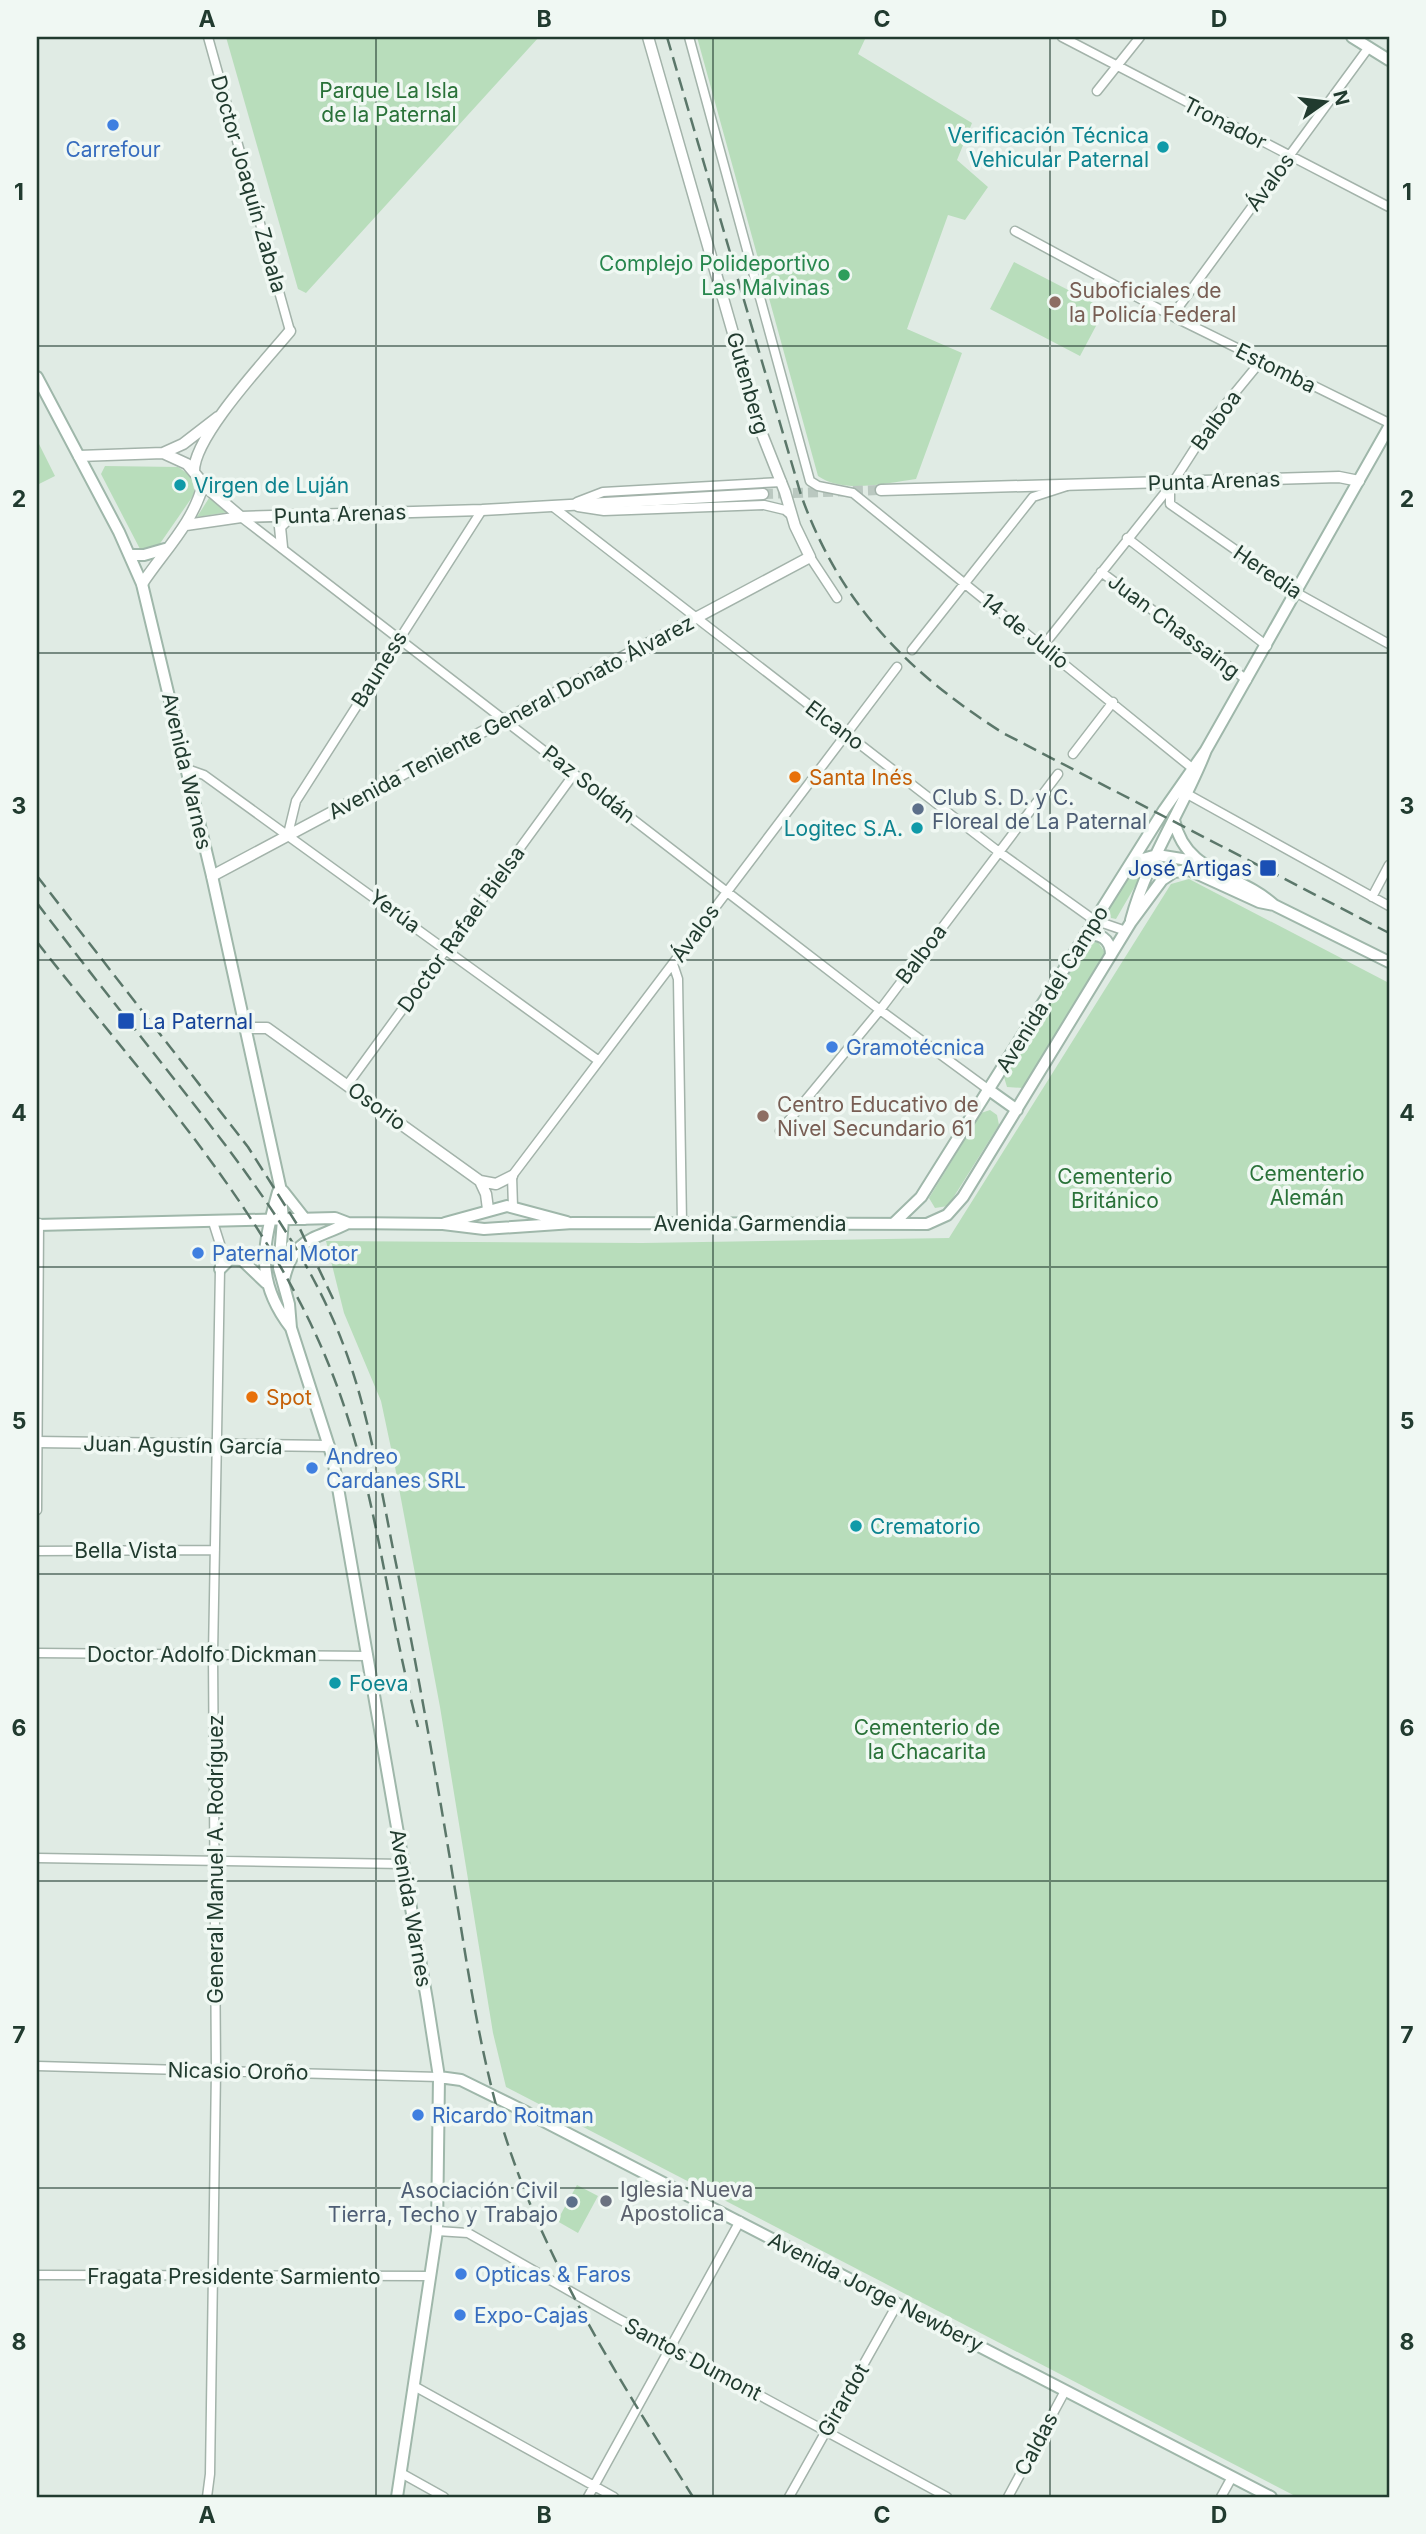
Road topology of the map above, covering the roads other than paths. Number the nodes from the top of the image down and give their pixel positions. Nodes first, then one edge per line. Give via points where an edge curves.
1 (208, 37) edge
2 (648, 37) edge
3 (689, 37) edge
4 (1062, 37) edge
5 (1140, 37) edge
6 (1352, 37) edge
7 (1369, 47) junction
8 (1389, 60) edge
9 (1116, 67) junction
10 (1097, 91) dead end
11 (1289, 157) junction
12 (1389, 207) edge
13 (1015, 231) dead end
14 (1172, 316) junction
15 (290, 331) joint
16 (1261, 361) junction
17 (37, 377) edge
18 (218, 417) junction
19 (1389, 425) edge
20 (163, 453) junction
21 (79, 456) junction
22 (194, 472) junction
23 (1359, 481) junction
24 (782, 482) junction
25 (203, 484) junction
26 (1172, 484) junction
27 (1068, 485) junction
28 (881, 490) tunnel mouth
29 (763, 494) tunnel mouth
30 (858, 496) joint
31 (568, 505) junction
32 (552, 506) junction
33 (482, 510) junction
34 (293, 515) junction
35 (791, 515) junction
36 (241, 517) junction
37 (186, 525) junction
38 (1127, 538) junction
39 (282, 547) junction
40 (165, 549) junction
41 (130, 555) junction
42 (810, 557) junction
43 (1101, 572) junction
44 (964, 582) junction
45 (142, 584) junction
46 (1297, 593) junction
47 (837, 598) dead end
48 (696, 618) junction
49 (398, 639) junction
50 (1389, 644) edge
51 (1043, 646) junction
52 (1267, 646) junction
53 (912, 650) dead end
54 (897, 667) dead end
55 (1247, 680) junction
56 (1113, 702) junction
57 (505, 718) junction
58 (846, 734) junction
59 (1206, 750) junction
60 (1073, 754) dead end
61 (1192, 768) junction
62 (187, 769) junction
63 (575, 774) junction
64 (1058, 774) dead end
65 (1189, 795) junction
66 (1174, 820) junction
67 (288, 834) junction
68 (999, 852) junction
69 (1157, 855) junction
70 (1197, 861) junction
71 (1132, 862) junction
72 (1389, 865) edge
73 (212, 876) junction
74 (727, 890) junction
75 (1372, 897) junction
76 (1274, 905) junction
77 (1389, 906) edge
78 (1094, 920) junction
79 (1128, 927) junction
80 (1084, 937) junction
81 (446, 949) junction
82 (1111, 956) junction
83 (1389, 962) edge
84 (673, 964) junction
85 (880, 1010) junction
86 (245, 1028) junction
87 (598, 1061) junction
88 (348, 1084) junction
89 (989, 1090) junction
90 (1017, 1110) junction
91 (780, 1132) dead end
92 (512, 1176) junction
93 (480, 1181) junction
94 (280, 1186) junction
95 (513, 1207) junction
96 (488, 1209) junction
97 (305, 1219) junction
98 (270, 1220) junction
99 (283, 1220) junction
100 (213, 1222) junction
101 (348, 1223) junction
102 (573, 1223) junction
103 (682, 1223) junction
104 (38, 1224) edge
105 (443, 1224) junction
106 (893, 1224) junction
107 (927, 1224) joint
108 (497, 1228) junction
109 (511, 1228) junction
110 (220, 1269) junction
111 (284, 1279) junction
112 (268, 1284) junction
113 (291, 1328) junction
114 (38, 1442) edge
115 (217, 1445) junction
116 (329, 1446) junction
117 (37, 1510) edge
118 (37, 1550) edge
119 (215, 1550) junction
120 (37, 1653) edge
121 (213, 1655) junction
122 (368, 1656) junction
123 (37, 1858) edge
124 (215, 1862) junction
125 (403, 1864) junction
126 (37, 2066) edge
127 (216, 2070) junction
128 (439, 2077) junction
129 (740, 2221) junction
130 (437, 2231) junction
131 (37, 2275) edge
132 (214, 2276) junction
133 (430, 2276) junction
134 (898, 2303) junction
135 (671, 2347) junction
136 (414, 2386) junction
137 (1065, 2391) junction
138 (826, 2431) junction
139 (401, 2473) junction
140 (1232, 2477) junction
141 (594, 2486) junction
142 (207, 2497) edge
143 (397, 2497) edge
144 (444, 2497) edge
145 (588, 2497) edge
146 (614, 2497) edge
147 (789, 2497) edge
148 (947, 2497) edge
149 (1008, 2497) edge
150 (1221, 2497) edge
151 (1271, 2497) edge

1 - 15 street, Doctor Joaquín Zabala
2 - 24 street, Gutenberg via 762,434
3 - 30 street, Gutenberg via 808,475 818,486
4 - 9 street, Tronador
5 - 9 street
6 - 7 main road
7 - 8 main road
7 - 11 street, Ávalos
9 - 10 street
9 - 11 street, Tronador
11 - 12 street, Tronador
11 - 14 street, Ávalos
13 - 14 street, Estomba
14 - 16 street, Estomba
15 - 18 street
16 - 19 street, Estomba
16 - 26 street, Balboa via 1215,417
17 - 21 main road, Avenida Warnes
18 - 20 street
18 - 22 street via 196,456
19 - 23 main road, Avenida del Campo
20 - 21 street
20 - 22 street via 180,459
21 - 41 main road, Avenida Warnes
22 - 25 street, Paz Soldán
23 - 26 street, Punta Arenas via 1339,477
23 - 46 main road, Avenida del Campo
24 - 31 street, Punta Arenas via 603,492
24 - 35 street, Gutenberg
25 - 36 street, Paz Soldán
25 - 37 street
26 - 27 street, Punta Arenas
26 - 38 street, Balboa
26 - 46 street, Heredia via 1170,504
27 - 28 street, Punta Arenas
27 - 44 street, Punta Arenas via 1033,496
29 - 31 street, Punta Arenas
30 - 44 street, 14 de Julio
31 - 32 street, Punta Arenas
31 - 35 street, Punta Arenas via 604,511 764,505
32 - 33 street, Punta Arenas
32 - 48 street, Elcano
33 - 34 street, Punta Arenas
33 - 49 street, Bauness
34 - 36 street, Punta Arenas
34 - 39 street via 280,527
35 - 42 street, Gutenberg
36 - 37 street, Punta Arenas
36 - 39 street, Paz Soldán
37 - 40 street
38 - 43 street, Balboa
38 - 52 street
39 - 49 street, Paz Soldán
40 - 41 main road
40 - 45 street
41 - 45 main road, Avenida Warnes
42 - 47 street, Gutenberg
42 - 48 street, Avenida Teniente General Donato Álvarez
43 - 51 street, Balboa
43 - 55 street, Juan Chassaing
44 - 51 street, 14 de Julio
44 - 53 street
45 - 62 main road, Avenida Warnes
46 - 50 street, Heredia
46 - 52 main road, Avenida del Campo
48 - 57 street, Avenida Teniente General Donato Álvarez
48 - 58 street, Elcano
49 - 57 street, Paz Soldán
49 - 67 street, Bauness via 296,801
51 - 56 street, 14 de Julio
52 - 55 main road, Avenida del Campo
54 - 58 street, Ávalos
55 - 59 main road, Avenida del Campo
56 - 60 street
56 - 61 street, 14 de Julio
57 - 63 street, Paz Soldán
57 - 67 street, Avenida Teniente General Donato Álvarez
58 - 68 street, Elcano
58 - 74 street, Ávalos
59 - 61 main road, Avenida del Campo
59 - 65 main road, Avenida del Campo
61 - 71 main road, Avenida del Campo
62 - 67 street, Yerúa via 204,775
62 - 73 main road, Avenida Warnes
63 - 74 street, Paz Soldán
63 - 81 street, Doctor Rafael Bielsa
64 - 68 street, Balboa
65 - 66 main road, Avenida del Campo
65 - 75 street
66 - 69 main road, Avenida del Campo
66 - 70 main road via 1182,843
67 - 73 street, Avenida Teniente General Donato Álvarez
67 - 81 street, Yerúa
68 - 78 street, Elcano
68 - 85 street, Balboa
69 - 70 main road
69 - 71 main road
69 - 79 main road, Avenida del Campo
70 - 76 main road via 1262,894
71 - 78 main road, Avenida del Campo
72 - 75 street
73 - 86 main road, Avenida Warnes
74 - 84 street, Ávalos
74 - 85 street, Paz Soldán
75 - 77 street
76 - 79 main road, Avenida del Campo via 1189,870 1174,872 1162,880
76 - 83 main road
78 - 79 street, Elcano
78 - 80 main road, Avenida del Campo
79 - 82 main road, Avenida del Campo
80 - 82 main road via 1104,937
80 - 89 main road, Avenida del Campo
81 - 87 street, Yerúa
81 - 88 street, Doctor Rafael Bielsa
82 - 90 main road, Avenida del Campo
84 - 87 street, Ávalos
84 - 103 street via 678,979
85 - 89 street, Paz Soldán
85 - 91 street, Balboa
86 - 88 street, Osorio via 267,1028
86 - 94 main road, Avenida Warnes
87 - 92 street, Ávalos
88 - 93 street, Osorio
89 - 90 main road
89 - 106 main road, Avenida del Campo via 921,1197
90 - 107 main road, Avenida del Campo via 955,1207
92 - 93 street via 496,1184
92 - 95 street
93 - 96 street
94 - 97 main road
94 - 98 main road, Avenida Warnes
94 - 99 main road, Avenida Warnes
95 - 96 main road, Avenida Garmendia
95 - 102 main road, Avenida Garmendia
95 - 109 main road via 517,1218
96 - 105 main road, Avenida Garmendia
96 - 108 main road
97 - 99 main road, Avenida Garmendia
97 - 101 main road, Avenida Garmendia via 335,1218
98 - 99 main road, Avenida Garmendia
98 - 100 main road, Avenida Garmendia
98 - 112 main road, Avenida Warnes via 264,1253
99 - 111 main road, Avenida Warnes via 278,1257
100 - 104 main road, Avenida Garmendia
100 - 110 street, General Manuel A. Rodríguez via 220,1244
101 - 105 main road, Avenida Garmendia
101 - 111 main road via 301,1245 290,1256
102 - 103 main road, Avenida Garmendia
102 - 109 main road, Avenida Garmendia
103 - 106 main road, Avenida Garmendia
104 - 114 street
105 - 108 main road, Avenida Garmendia
106 - 107 main road, Avenida Garmendia
108 - 109 main road, Avenida Garmendia
110 - 112 main road via 230,1259 242,1260
110 - 115 street, General Manuel A. Rodríguez
111 - 113 main road, Avenida Warnes
112 - 113 main road, Avenida Warnes via 276,1309
113 - 116 main road, Avenida Warnes
114 - 115 street, Juan Agustín García
114 - 117 street
115 - 116 street, Juan Agustín García
115 - 119 street, General Manuel A. Rodríguez
116 - 122 main road, Avenida Warnes
118 - 119 street, Bella Vista
119 - 121 street, General Manuel A. Rodríguez
120 - 121 street, Doctor Adolfo Dickman
121 - 122 street, Doctor Adolfo Dickman
121 - 124 street, General Manuel A. Rodríguez
122 - 125 main road, Avenida Warnes
123 - 124 street
124 - 125 street
124 - 127 street, General Manuel A. Rodríguez
125 - 128 main road, Avenida Warnes
126 - 127 street, Nicasio Oroño
127 - 128 street, Nicasio Oroño
127 - 132 street, General Manuel A. Rodríguez
128 - 129 main road, Avenida Jorge Newbery via 461,2080
128 - 130 main road, Avenida Warnes
129 - 134 main road, Avenida Jorge Newbery
129 - 135 street
130 - 133 main road, Avenida Warnes
130 - 135 street, Santos Dumont via 468,2233
131 - 132 street, Fragata Presidente Sarmiento
132 - 133 street, Fragata Presidente Sarmiento
132 - 142 street, General Manuel A. Rodríguez
133 - 136 main road, Avenida Warnes
134 - 137 main road, Avenida Jorge Newbery
134 - 138 street, Girardot
135 - 138 street, Santos Dumont
135 - 141 street
136 - 139 main road, Avenida Warnes
136 - 141 street
137 - 140 main road, Avenida Jorge Newbery
137 - 149 street, Caldas
138 - 147 street, Girardot
138 - 148 street, Santos Dumont
139 - 143 main road, Avenida Warnes
139 - 144 street
140 - 150 street
140 - 151 main road, Avenida Jorge Newbery
141 - 145 street
141 - 146 street

